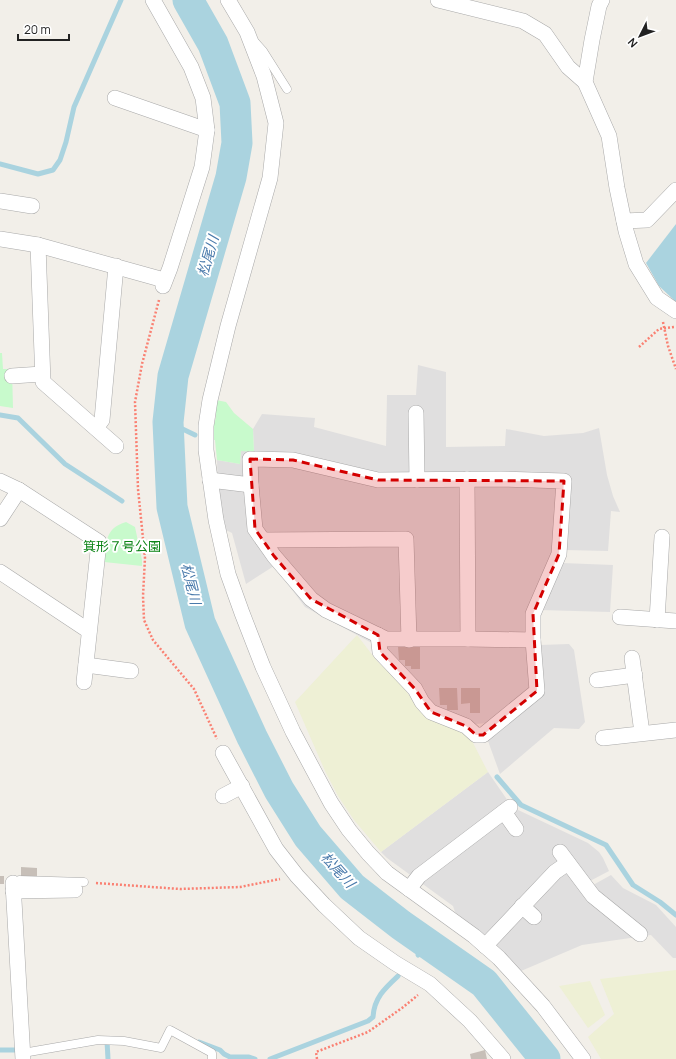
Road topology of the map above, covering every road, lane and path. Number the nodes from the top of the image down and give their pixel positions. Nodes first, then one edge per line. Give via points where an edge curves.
1 (153, 0) edge
2 (228, 0) edge
3 (438, 0) edge
4 (602, 0) edge
5 (247, 32) junction
6 (585, 82) junction
7 (287, 89) dead end
8 (115, 98) dead end
9 (208, 130) junction
10 (676, 190) edge
11 (0, 201) edge
12 (32, 206) dead end
13 (624, 221) junction
14 (0, 239) edge
15 (38, 245) junction
16 (116, 266) junction
17 (164, 283) junction
18 (657, 298) junction
19 (676, 311) edge
20 (676, 327) edge
21 (665, 328) junction
22 (639, 347) dead end
23 (676, 369) edge
24 (42, 374) junction
25 (12, 376) dead end
26 (416, 413) dead end
27 (96, 428) junction
28 (116, 446) dead end
29 (467, 479) junction
30 (210, 480) junction
31 (416, 480) junction
32 (0, 481) edge
33 (251, 485) junction
34 (19, 490) junction
35 (0, 519) edge
36 (662, 537) dead end
37 (263, 540) junction
38 (0, 572) edge
39 (620, 617) dead end
40 (657, 620) junction
41 (676, 621) edge
42 (89, 631) junction
43 (378, 635) junction
44 (468, 639) junction
45 (409, 640) junction
46 (532, 640) junction
47 (632, 658) dead end
48 (86, 665) junction
49 (131, 671) dead end
50 (634, 675) junction
51 (597, 680) dead end
52 (84, 682) dead end
53 (676, 730) edge
54 (642, 733) junction
55 (603, 738) dead end
56 (223, 753) joint
57 (242, 786) junction
58 (223, 796) dead end
59 (516, 828) dead end
60 (296, 876) junction
61 (80, 886) joint
62 (409, 889) junction
63 (522, 906) junction
64 (534, 917) dead end
65 (640, 934) dead end
66 (485, 946) junction
67 (430, 984) junction
68 (23, 1056) edge
69 (212, 1059) edge
70 (317, 1059) edge
71 (503, 1059) edge
72 (583, 1059) edge

1 - 9 street via 193,73 203,98
2 - 5 street
3 - 6 street via 523,21 545,34 568,67
4 - 6 street
5 - 7 lane via 263,51
5 - 30 street via 264,76 276,123 270,178 210,400 206,426
6 - 13 street via 609,136
8 - 9 street
9 - 17 street via 202,168
10 - 13 street via 647,220
11 - 12 street
13 - 18 street via 636,264
14 - 15 street
15 - 16 street
15 - 24 street
16 - 17 street
16 - 27 street via 102,420
17 - 56 path via 142,364 135,402 138,489 145,558 144,620 152,640 194,689
18 - 19 street
18 - 21 path via 656,312
20 - 21 path
21 - 22 path via 659,329
21 - 23 path
24 - 25 street
24 - 27 street via 43,382
26 - 31 street
27 - 28 street
29 - 31 street
29 - 44 street
29 - 46 street via 564,481 559,554 533,614
30 - 33 street
30 - 62 street via 228,574 263,667 293,732 331,803 349,830 387,873
31 - 33 street via 378,480 293,460 250,459
32 - 34 street
33 - 37 street via 256,529
34 - 35 street
34 - 42 street via 99,542
36 - 40 street
37 - 43 street via 311,599 326,610
37 - 45 street via 406,539
38 - 42 street
39 - 40 street
40 - 41 street
42 - 48 street
43 - 45 street via 386,639
43 - 46 street via 380,652 415,689 431,712 466,726 476,735 483,735 537,691
44 - 45 street
44 - 46 street
47 - 50 street
48 - 49 street
48 - 52 street
50 - 51 street
50 - 54 street
53 - 54 street
54 - 55 street
56 - 57 street
57 - 58 street
57 - 60 street via 276,849
59 - 62 street via 507,810 419,876
60 - 61 path via 240,887 188,889
60 - 67 street via 359,938
61 - 68 street via 13,887
62 - 66 street
63 - 64 street
63 - 65 street via 555,872 564,858 593,896
63 - 66 street
66 - 72 street via 544,1006
67 - 70 path via 368,1032 316,1052
67 - 71 street via 470,1021
68 - 69 lane via 98,1040 124,1041 161,1048 170,1030 212,1053

